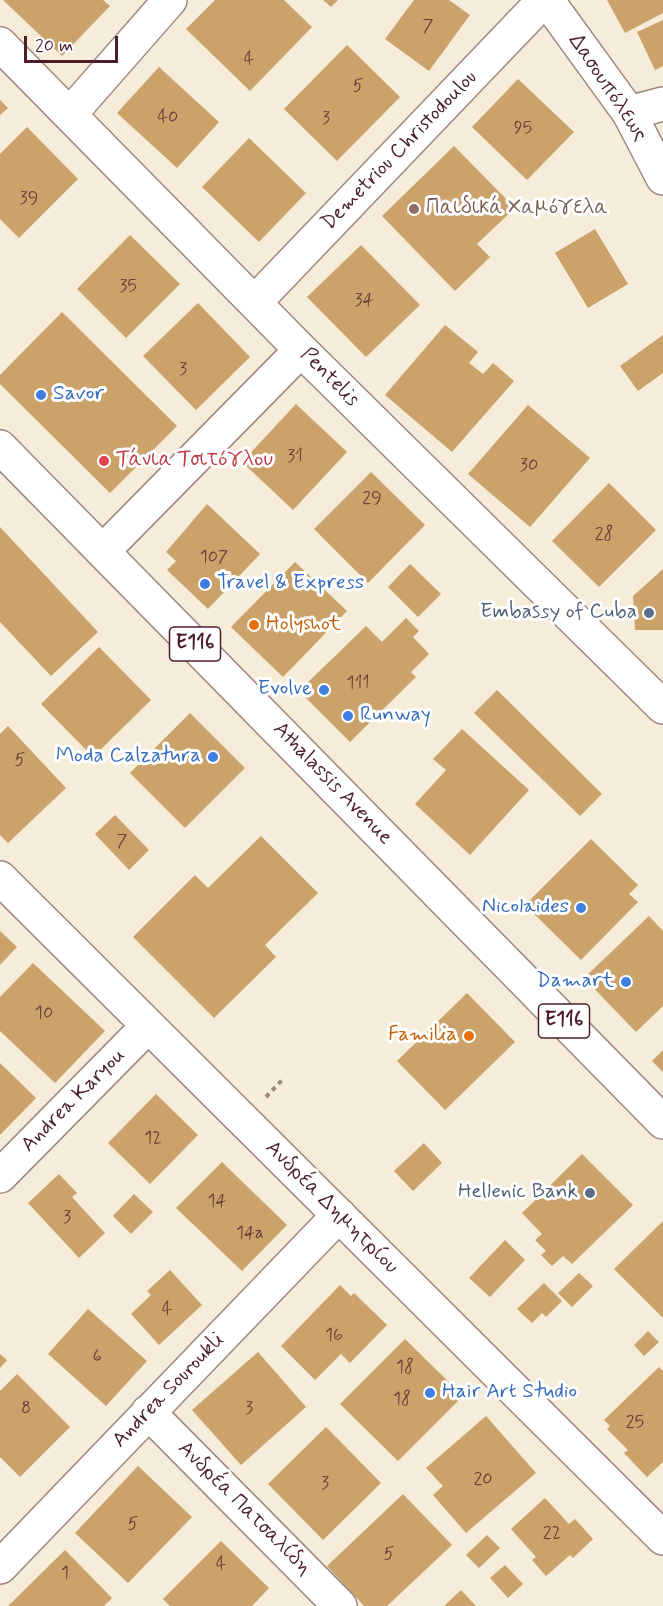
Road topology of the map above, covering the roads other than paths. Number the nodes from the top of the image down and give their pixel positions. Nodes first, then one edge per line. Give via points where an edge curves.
1 (170, 0) edge
2 (545, 0) edge
3 (0, 44) edge
4 (663, 104) edge
5 (628, 113) junction
6 (70, 114) junction
7 (663, 178) edge
8 (255, 302) junction
9 (301, 350) junction
10 (0, 447) edge
11 (103, 551) junction
12 (663, 707) edge
13 (0, 878) edge
14 (148, 1026) junction
15 (663, 1122) edge
16 (0, 1176) edge
17 (339, 1215) junction
18 (148, 1412) junction
19 (663, 1538) edge
20 (0, 1567) edge
21 (340, 1606) edge

1 - 6 street
2 - 5 street, Δασουπόλεως
2 - 8 street, Demetriou Christodoulou
3 - 6 street, Pentelis
4 - 5 street
5 - 7 street, Δασουπόλεως
6 - 8 street, Pentelis
8 - 9 street, Pentelis
9 - 11 street
9 - 12 street, Pentelis
10 - 11 street, Athalassis Avenue / E116
11 - 15 street, Athalassis Avenue / E116
13 - 14 street, Ανδρέα Δημητρίου
14 - 16 street, Andrea Karyou
14 - 17 street, Ανδρέα Δημητρίου
17 - 18 street, Andrea Souroukli
17 - 19 street, Ανδρέα Δημητρίου
18 - 20 street, Andrea Souroukli
18 - 21 street, Ανδρέα Πατσαλίδη

